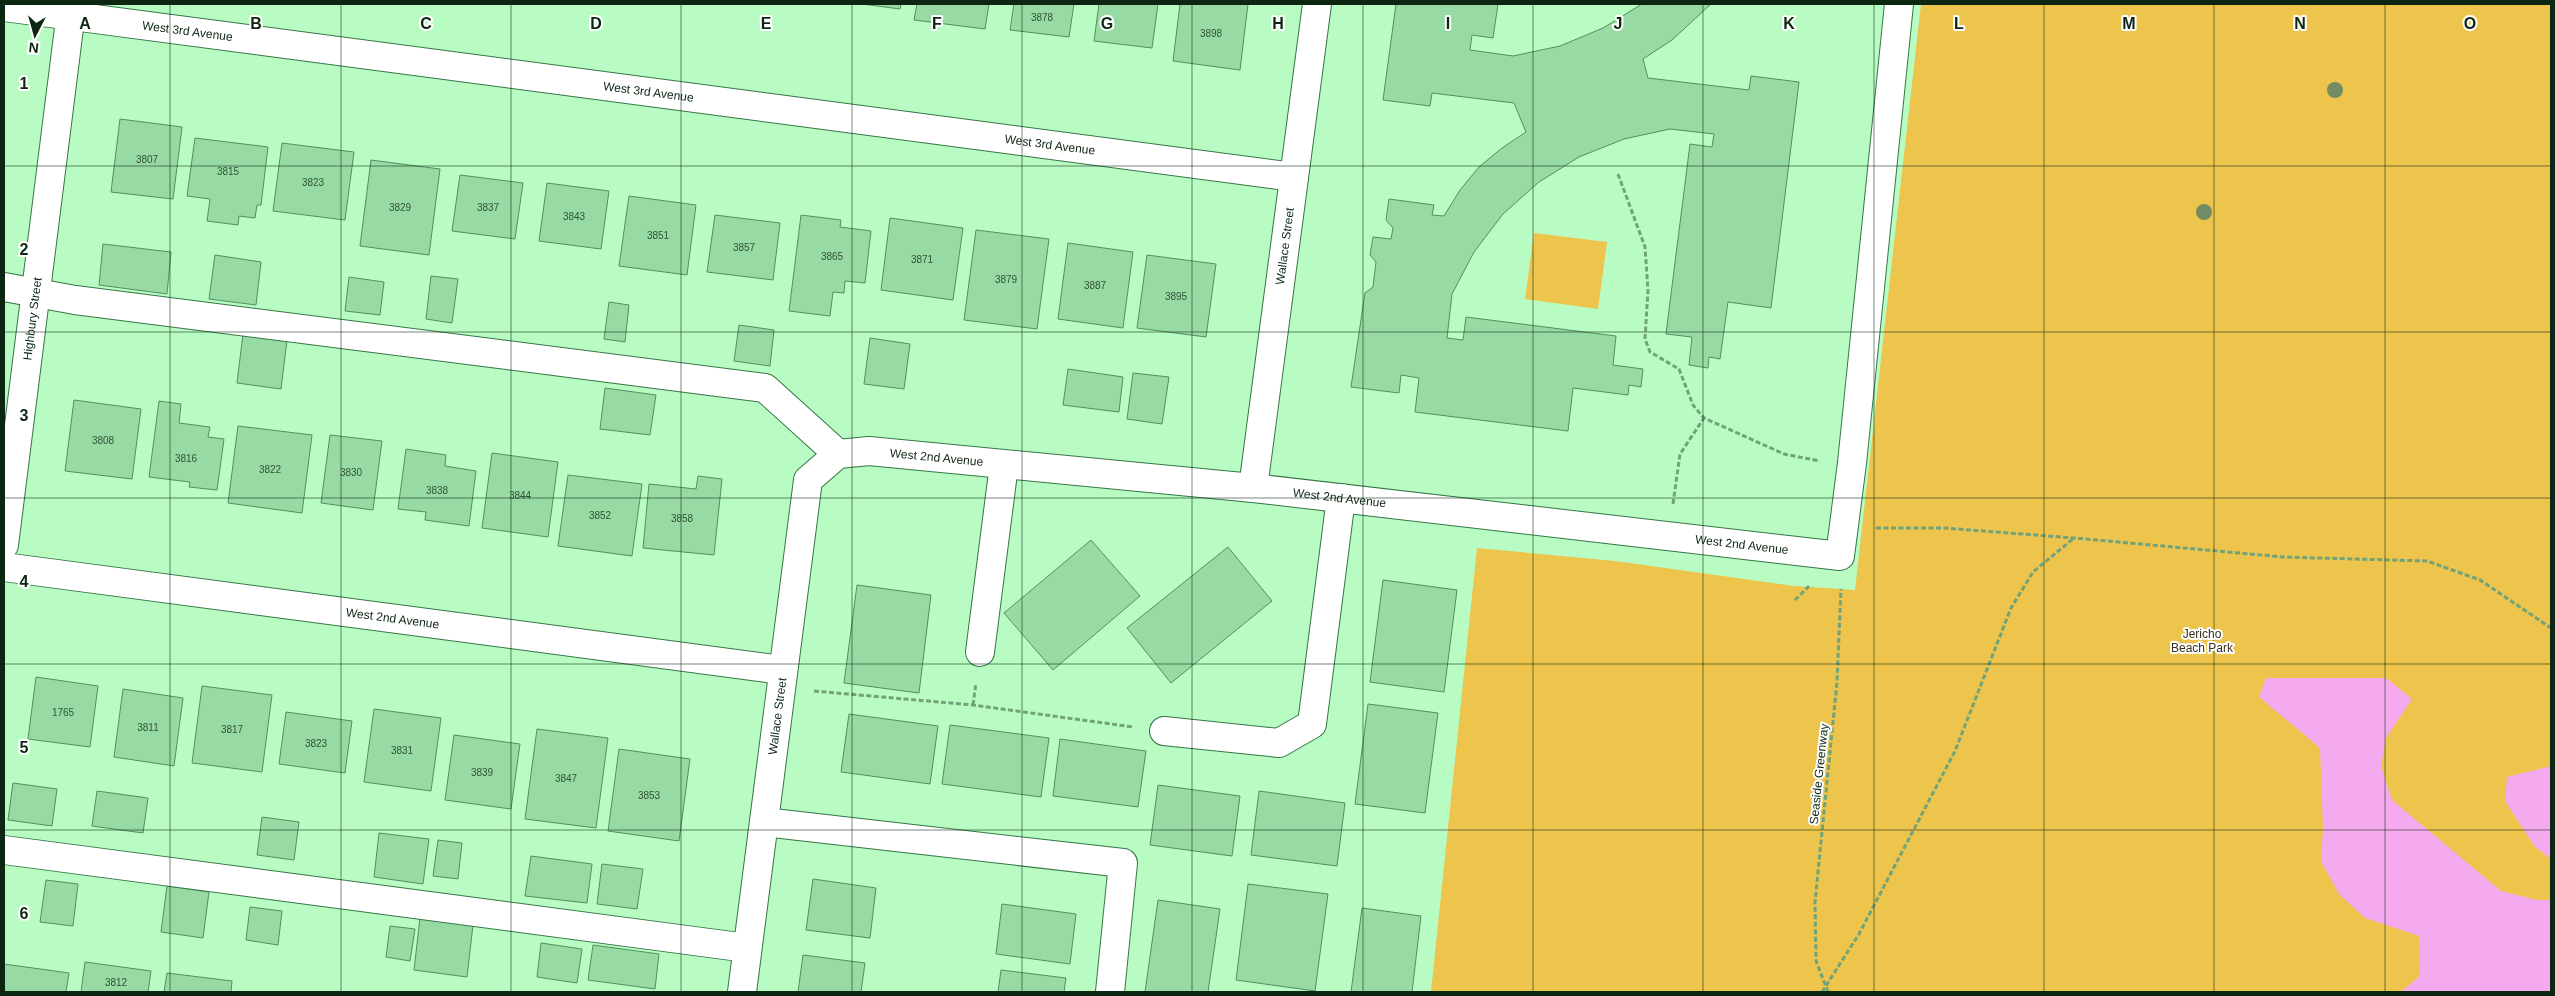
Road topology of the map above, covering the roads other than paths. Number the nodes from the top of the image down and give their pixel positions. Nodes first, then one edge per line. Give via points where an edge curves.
1 (1316, 4) edge
2 (1899, 4) edge
3 (4, 7) edge
4 (71, 10) edge
5 (1294, 177) junction
6 (4, 287) edge
7 (35, 292) junction
8 (838, 454) junction
9 (1004, 465) junction
10 (1253, 488) junction
11 (1341, 498) junction
12 (4, 545) edge
13 (4, 567) edge
14 (980, 652) dead end
15 (782, 670) junction
16 (1164, 731) road end
17 (764, 822) junction
18 (4, 850) edge
19 (747, 948) junction
20 (742, 992) edge
21 (1110, 992) edge

1 - 5 street, Wallace Street
2 - 11 street, West 2nd Avenue via 1840,556
3 - 4 street, West 3rd Avenue
4 - 5 street, West 3rd Avenue
4 - 7 street, Highbury Street
5 - 10 street, Wallace Street
6 - 7 street
7 - 8 street via 75,300 765,388
7 - 12 street, Highbury Street
8 - 9 street, West 2nd Avenue via 869,450
8 - 15 street, Wallace Street via 808,480
9 - 10 street, West 2nd Avenue
9 - 14 street
10 - 11 street, West 2nd Avenue
11 - 16 street via 1312,724 1279,743
13 - 15 street, West 2nd Avenue
15 - 17 street, Wallace Street
17 - 19 street, Wallace Street
17 - 21 street via 1123,863
18 - 19 street
19 - 20 street, Wallace Street

